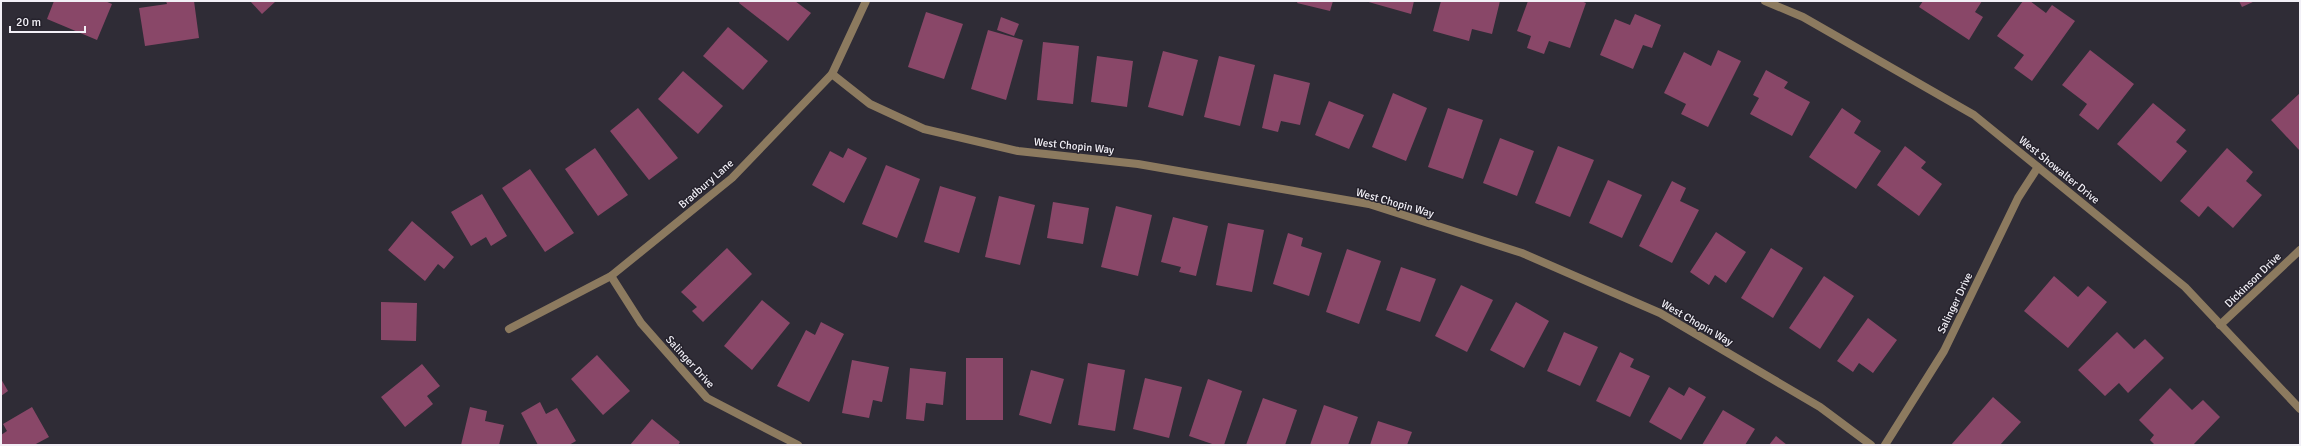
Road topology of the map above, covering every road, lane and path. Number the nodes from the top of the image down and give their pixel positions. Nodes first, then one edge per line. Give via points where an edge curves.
1 (866, 1) edge
2 (1765, 1) edge
3 (832, 74) junction
4 (2038, 167) junction
5 (2300, 250) edge
6 (612, 276) junction
7 (2220, 326) junction
8 (509, 329) dead end
9 (2300, 409) edge
10 (798, 445) edge
11 (1871, 445) edge
12 (1885, 445) edge

1 - 3 street, Bradbury Lane
2 - 4 street, West Showalter Drive via 1803,17 1974,115
3 - 6 street, Bradbury Lane via 732,178
3 - 11 street, West Chopin Way via 870,104 924,129 1018,151 1138,164 1369,204 1522,253 1660,313 1820,407
4 - 7 street, West Showalter Drive via 2185,287
4 - 12 street, Salinger Drive via 2018,198 1944,350
5 - 7 street, Dickinson Drive
6 - 8 street, Bradbury Lane
6 - 10 street, Salinger Drive via 641,323 707,398
7 - 9 street, West Showalter Drive

